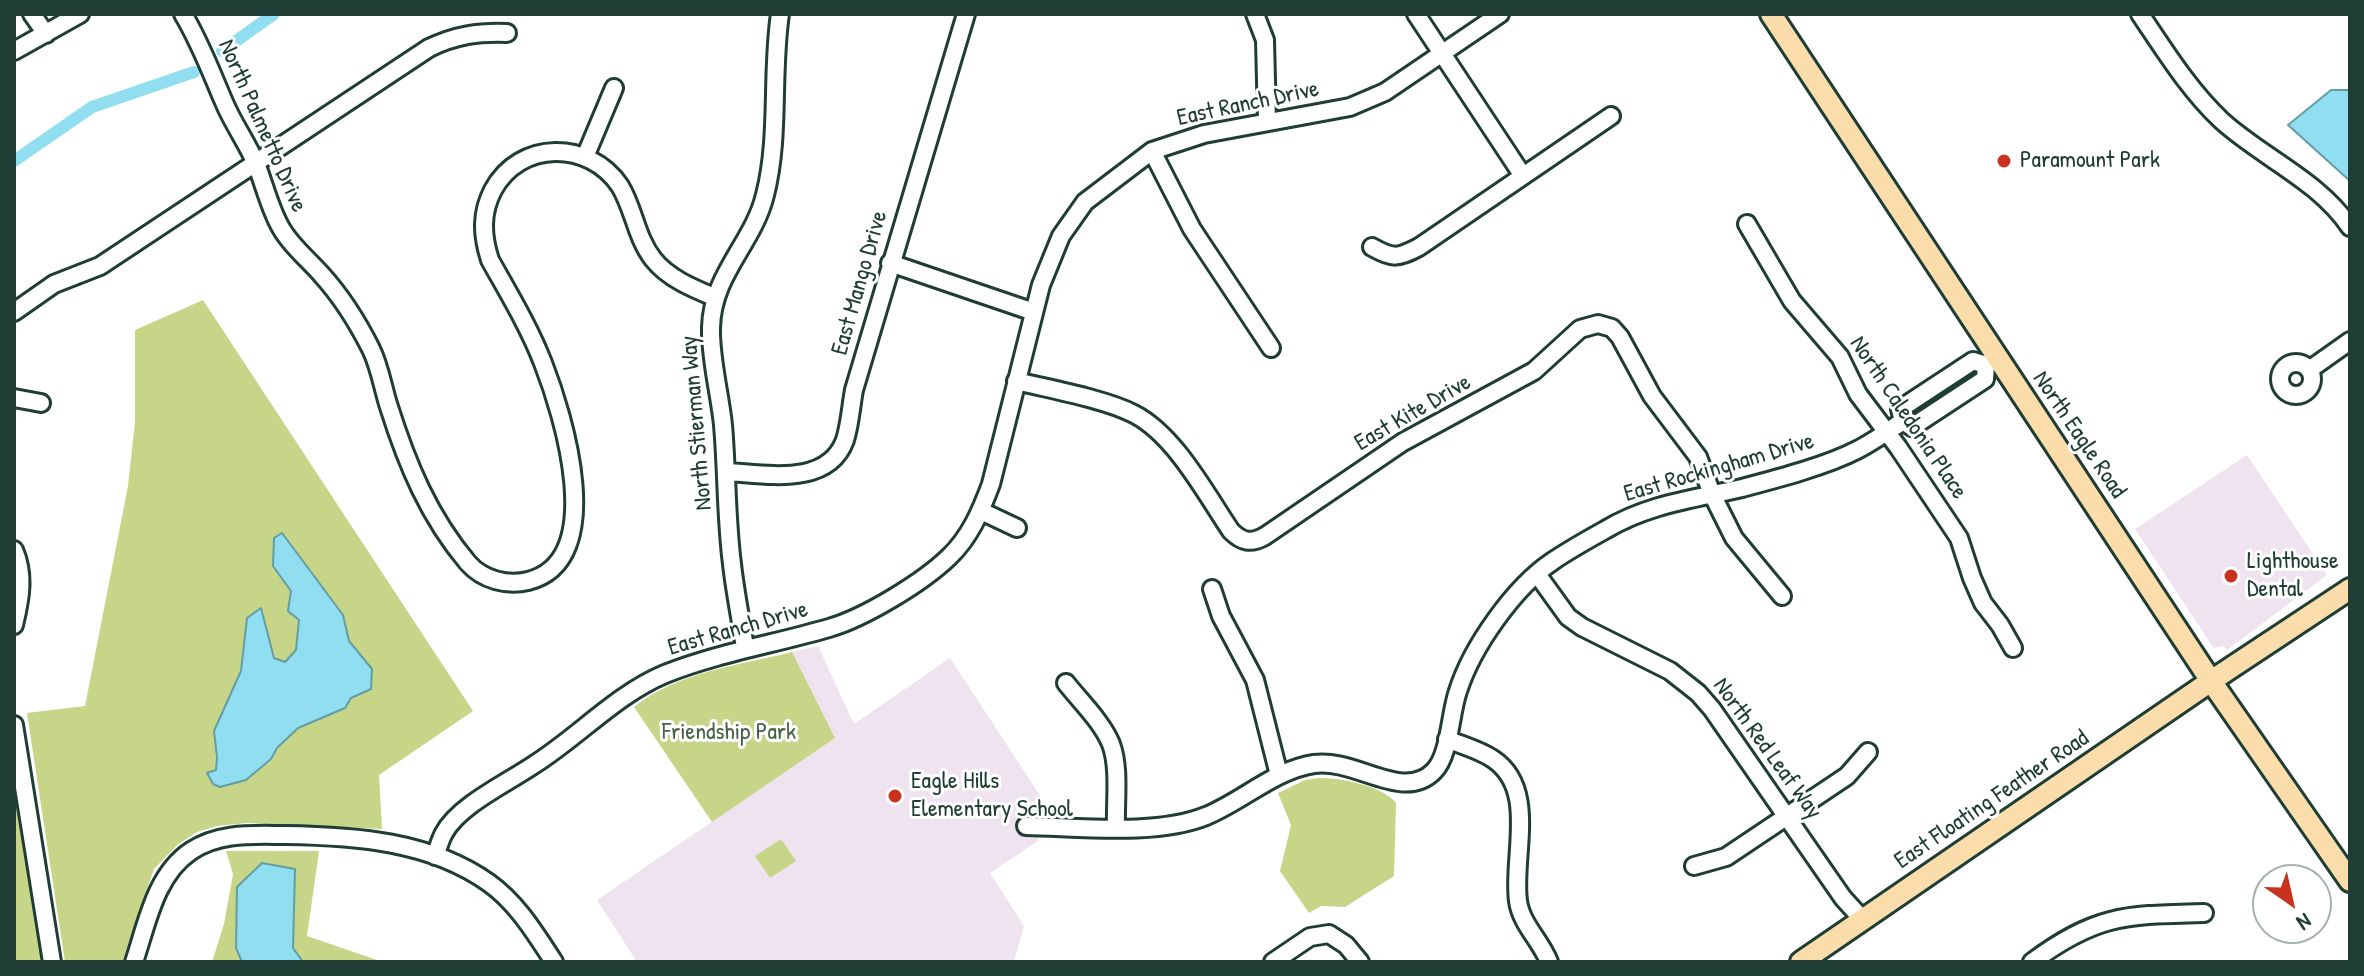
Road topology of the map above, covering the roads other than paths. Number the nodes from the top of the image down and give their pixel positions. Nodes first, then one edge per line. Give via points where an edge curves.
1 (32, 14) edge
2 (80, 14) edge
3 (183, 14) edge
4 (780, 14) edge
5 (966, 14) edge
6 (1255, 14) edge
7 (1416, 14) edge
8 (1500, 14) edge
9 (1771, 14) edge
10 (2140, 14) edge
11 (507, 33) dead end
12 (46, 34) junction
13 (14, 51) edge
14 (1442, 53) junction
15 (614, 88) dead end
16 (1611, 116) dead end
17 (1267, 122) junction
18 (1152, 151) junction
19 (585, 157) junction
20 (256, 164) junction
21 (1523, 176) junction
22 (1747, 224) dead end
23 (2350, 227) edge
24 (1372, 247) dead end
25 (890, 263) junction
26 (714, 297) junction
27 (14, 312) edge
28 (1034, 312) junction
29 (2350, 341) edge
30 (1271, 348) dead end
31 (1992, 362) junction
32 (2309, 370) dead end
33 (1016, 381) junction
34 (14, 398) edge
35 (41, 403) dead end
36 (1887, 431) junction
37 (727, 472) junction
38 (1712, 494) junction
39 (981, 511) junction
40 (1017, 528) dead end
41 (14, 550) edge
42 (1537, 574) junction
43 (1212, 589) dead end
44 (2350, 589) edge
45 (1782, 596) dead end
46 (14, 625) edge
47 (745, 648) junction
48 (2013, 648) dead end
49 (2211, 681) junction
50 (1066, 683) dead end
51 (14, 725) edge
52 (1447, 739) junction
53 (1868, 752) dead end
54 (1279, 775) junction
55 (1787, 817) junction
56 (1026, 826) dead end
57 (1116, 827) junction
58 (435, 856) junction
59 (1694, 866) dead end
60 (2350, 881) edge
61 (2204, 913) dead end
62 (1863, 920) junction
63 (52, 962) edge
64 (134, 962) edge
65 (554, 962) edge
66 (1273, 962) edge
67 (1360, 962) edge
68 (1549, 962) edge
69 (1801, 962) edge
70 (2032, 962) edge

1 - 12 street
2 - 12 street
3 - 20 street, North Palmetto Drive
4 - 26 street, North Stierman Way via 773,150 765,197
5 - 25 street, East Mango Drive
6 - 17 street via 1265,40
7 - 14 street
8 - 14 street, East Ranch Drive
9 - 31 main road, North Eagle Road
10 - 23 street via 2200,99 2321,195
11 - 20 street via 452,37 429,48
12 - 13 street
14 - 17 street, East Ranch Drive via 1385,92 1350,107
14 - 21 street
15 - 19 street
16 - 21 street
17 - 18 street, East Ranch Drive
18 - 28 street, East Ranch Drive via 1085,202 1061,236
18 - 30 street via 1192,229
19 - 20 street, North Palmetto Drive via 539,152 498,181 486,204 485,245 542,361 558,405 572,477 571,540 560,560 543,575 513,583 485,578 471,567 432,511 411,472 373,352 340,296 282,230
19 - 26 street via 619,185 653,259 687,286
20 - 27 street via 100,266 54,284
21 - 24 street via 1400,256
22 - 36 street, North Caledonia Place via 1792,301 1840,357 1858,394
25 - 28 street
25 - 37 street, East Mango Drive via 837,454 808,473
26 - 37 street, North Stierman Way via 710,330
28 - 33 street, East Ranch Drive
29 - 32 street
31 - 36 street, East Rockingham Drive via 1973,361 1900,409 1903,421
31 - 49 main road, North Eagle Road
33 - 38 street, East Kite Drive via 1124,409 1149,423 1186,465 1231,531 1253,541 1403,442 1523,378 1586,326 1604,325 1620,337 1652,396 1698,457
33 - 39 street, East Ranch Drive
34 - 35 street
36 - 38 street, East Rockingham Drive via 1836,459
36 - 48 street, North Caledonia Place via 1959,538 1983,603
37 - 47 street, North Stierman Way via 732,562
38 - 42 street, East Rockingham Drive via 1629,515
38 - 45 street via 1734,538
39 - 40 street
39 - 47 street, East Ranch Drive via 949,557 878,606 831,628
41 - 46 street via 21,592
42 - 52 street, East Rockingham Drive via 1478,648 1458,688
42 - 55 street, North Red Leaf Way via 1568,617 1670,671 1698,693
43 - 54 street via 1255,680
44 - 49 main road, East Floating Feather Road
47 - 58 street, East Ranch Drive via 662,676 623,698 543,760 459,814
49 - 60 main road, North Eagle Road
49 - 62 main road, East Floating Feather Road
50 - 57 street via 1111,746
51 - 63 street
52 - 54 street, East Rockingham Drive via 1435,770 1418,782 1402,784 1343,765 1318,763
52 - 68 street via 1492,758 1515,785 1518,901
53 - 55 street via 1847,776
54 - 57 street, East Rockingham Drive via 1187,823
55 - 59 street via 1726,857
55 - 62 street, North Red Leaf Way
56 - 57 street, East Rockingham Drive
58 - 64 street via 365,838 238,835 210,841 170,870
58 - 65 street via 489,883 512,903
61 - 70 street via 2108,920 2080,930
62 - 69 main road, East Floating Feather Road
66 - 67 street via 1310,937 1329,934

